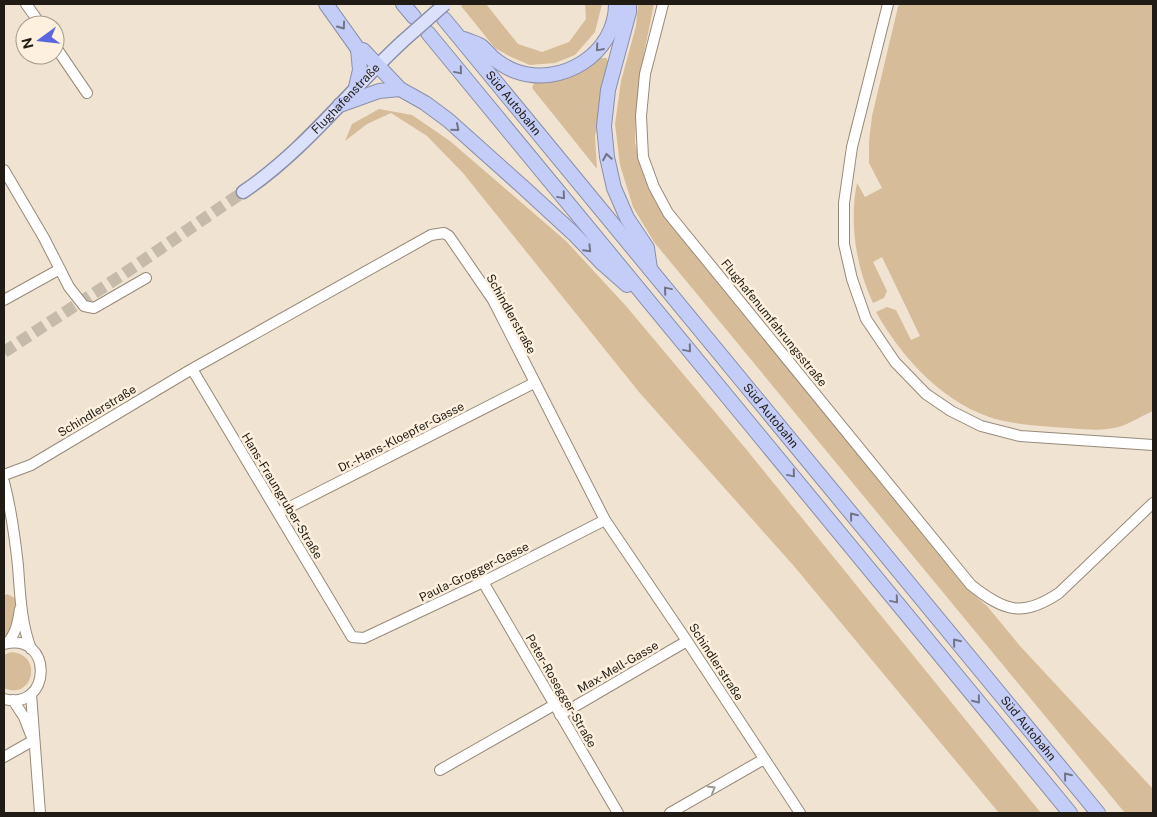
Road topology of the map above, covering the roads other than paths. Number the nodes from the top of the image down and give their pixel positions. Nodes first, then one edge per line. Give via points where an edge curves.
1 (26, 4) edge
2 (326, 4) edge
3 (403, 4) edge
4 (445, 4) edge
5 (616, 4) edge
6 (629, 4) edge
7 (663, 4) edge
8 (888, 4) edge
9 (34, 15) edge
10 (414, 17) dead end
11 (444, 19) dead end
12 (428, 33) dead end
13 (461, 38) junction
14 (358, 49) junction
15 (65, 61) edge
16 (377, 65) junction
17 (356, 87) junction
18 (400, 89) junction
19 (87, 93) dead end
20 (340, 105) junction
21 (4, 170) edge
22 (243, 192) tunnel mouth
23 (60, 269) junction
24 (650, 270) junction
25 (146, 278) dead end
26 (4, 300) edge
27 (657, 312) junction
28 (192, 369) junction
29 (534, 384) junction
30 (1153, 446) edge
31 (4, 475) edge
32 (4, 482) edge
33 (1153, 503) edge
34 (278, 512) junction
35 (605, 520) junction
36 (483, 582) junction
37 (21, 603) junction
38 (352, 637) joint
39 (688, 641) junction
40 (5, 644) edge
41 (31, 649) junction
42 (31, 694) junction
43 (8, 700) edge
44 (554, 704) junction
45 (560, 715) junction
46 (34, 740) junction
47 (4, 757) edge
48 (764, 759) junction
49 (440, 770) dead end
50 (40, 813) edge
51 (618, 813) edge
52 (670, 813) edge
53 (800, 813) edge
54 (1070, 813) edge
55 (1098, 813) edge

1 - 9 street
2 -> 14 highway
3 - 10 highway
4 - 16 main road, Flughafenstraße, bridge
5 -> 13 highway via 610,33 598,49 573,69 550,76 510,69 494,60 481,46
24 -> 6 highway via 647,248 627,218 614,188 604,133 608,90
7 - 33 street, Flughafenumfahrungsstraße via 645,74 641,116 643,157 654,187 668,212 971,584 989,599 1006,607 1027,609 1044,603 1059,593
8 - 30 street via 852,147 844,203 844,244 866,319 895,362 926,394 981,426 1020,436
11 - 13 highway, Süd Autobahn
12 -> 27 highway, Süd Autobahn
13 - 24 highway, Süd Autobahn
14 - 16 highway
14 - 17 highway via 360,70
15 - 19 street
16 - 17 main road, Flughafenstraße
16 - 18 highway
17 - 20 main road, Flughafenstraße
18 - 20 highway via 379,91
18 -> 27 highway via 448,120
20 - 22 main road, Flughafenstraße via 298,148
21 - 23 street
23 - 25 street via 77,299 89,308 100,306
23 - 26 street
55 -> 24 highway, Süd Autobahn
27 -> 54 highway, Süd Autobahn
28 - 29 street, Schindlerstraße via 431,235 444,233 492,300
28 - 31 street, Schindlerstraße via 31,465
28 - 34 street, Hans-Fraungruber-Straße
29 - 34 street, Dr.-Hans-Kloepfer-Gasse
29 - 35 street, Schindlerstraße
32 - 37 street
34 - 38 street, Hans-Fraungruber-Straße
35 - 36 street, Paula-Grogger-Gasse
35 - 39 street, Schindlerstraße
36 - 38 street, Paula-Grogger-Gasse via 364,638
36 - 44 street, Peter-Rosegger-Straße
37 - 40 street via 16,630
37 - 41 street
39 - 45 street, Max-Mell-Gasse
39 - 48 street, Schindlerstraße
40 - 41 street via 22,644
41 - 42 street via 38,658 42,674
42 - 43 street via 23,699
42 - 46 street
43 - 46 street via 24,717
44 - 45 street, Peter-Rosegger-Straße
44 - 49 street
45 - 51 street, Peter-Rosegger-Straße
46 - 47 street
46 - 50 street
52 -> 48 street
48 - 53 street, Schindlerstraße

